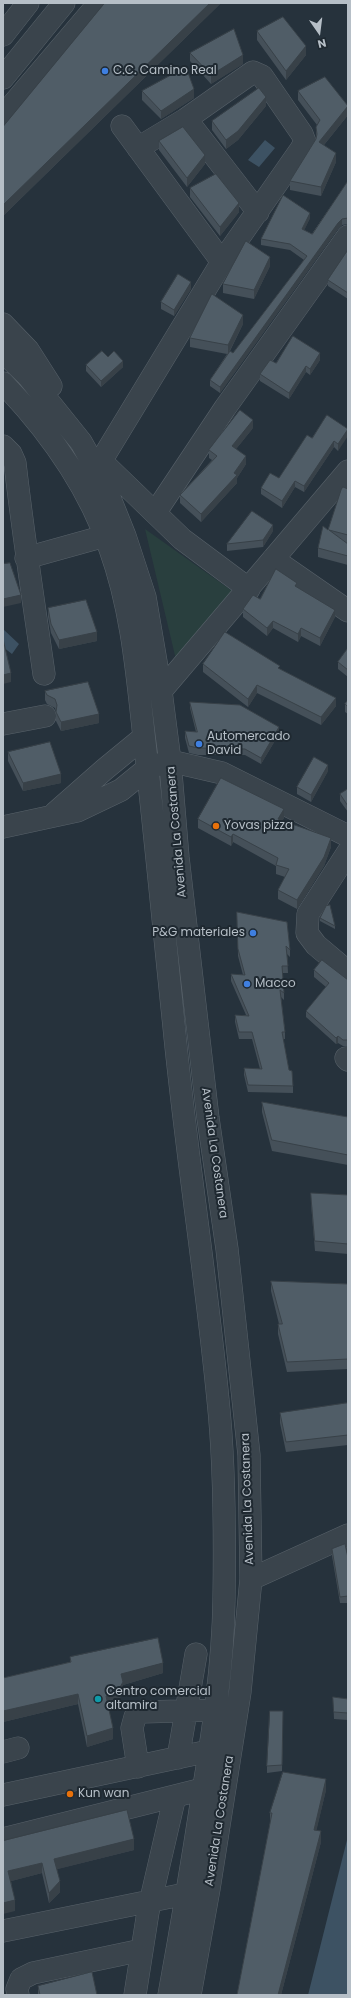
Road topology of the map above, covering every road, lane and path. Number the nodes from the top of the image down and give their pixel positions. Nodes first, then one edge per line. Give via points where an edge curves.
1 (28, 3) edge
2 (64, 3) edge
3 (99, 3) edge
4 (3, 35) edge
5 (3, 78) edge
6 (3, 116) edge
7 (186, 120) junction
8 (122, 126) dead end
9 (138, 148) junction
10 (258, 212) junction
11 (348, 236) edge
12 (222, 262) junction
13 (3, 324) edge
14 (3, 352) edge
15 (3, 383) edge
16 (77, 437) junction
17 (3, 446) edge
18 (101, 461) junction
19 (348, 471) edge
20 (155, 513) junction
21 (105, 536) junction
22 (26, 558) junction
23 (273, 559) junction
24 (249, 589) junction
25 (348, 611) edge
26 (44, 674) dead end
27 (161, 691) junction
28 (45, 716) dead end
29 (3, 724) edge
30 (144, 738) junction
31 (170, 761) junction
32 (148, 768) junction
33 (50, 818) junction
34 (3, 827) edge
35 (348, 836) edge
36 (348, 852) edge
37 (348, 972) edge
38 (348, 1534) edge
39 (251, 1579) junction
40 (196, 1654) dead end
41 (187, 1710) junction
42 (216, 1710) junction
43 (209, 1751) junction
44 (178, 1758) junction
45 (138, 1767) junction
46 (204, 1789) junction
47 (3, 1795) edge
48 (175, 1796) junction
49 (3, 1839) edge
50 (208, 1896) junction
51 (186, 1899) junction
52 (149, 1906) junction
53 (45, 1928) junction
54 (3, 1931) edge
55 (3, 1946) edge
56 (142, 1950) junction
57 (18, 1995) edge
58 (135, 1995) edge
59 (169, 1995) edge
60 (190, 1995) edge

1 - 4 street
2 - 5 street
3 - 6 street
7 - 9 street
7 - 10 street
7 - 10 street via 245,76 253,72 262,76 305,142
8 - 9 street
9 - 12 street
10 - 12 street
11 - 20 street via 225,408
12 - 18 street
13 - 16 street via 28,350 53,389
14 - 16 street, Avenida La Costanera via 28,376
15 - 21 street, Avenida La Costanera via 33,414 60,451 84,489
16 - 18 street
16 - 27 street, Avenida La Costanera via 104,481 135,566 145,597
17 - 22 street via 15,463
18 - 20 street
19 - 23 street
20 - 24 street via 182,539
21 - 22 street
21 - 30 street, Avenida La Costanera via 112,553 130,623
22 - 26 street
23 - 24 street
23 - 25 street
24 - 27 street
27 - 31 street, Avenida La Costanera
28 - 29 street
30 - 32 street, Avenida La Costanera
30 - 33 street
31 - 32 street
31 - 35 street via 222,774
31 - 39 street, Avenida La Costanera via 178,857 208,1118 227,1249 249,1454
32 - 33 street via 121,790 77,811
32 - 42 street, Avenida La Costanera via 186,1147 203,1258 222,1454 224,1600
33 - 34 street
36 - 37 street via 308,914 307,933 316,945
38 - 39 street
39 - 50 street, Avenida La Costanera via 243,1672
40 - 41 street
41 - 42 street
41 - 44 street
41 - 45 street via 142,1712 135,1717 132,1728
42 - 43 street, Avenida La Costanera
43 - 44 street
43 - 46 street, Avenida La Costanera
44 - 45 street
45 - 47 street
46 - 48 street
46 - 51 street, Avenida La Costanera
48 - 49 street
48 - 52 street
50 - 51 street
50 - 60 street, Avenida La Costanera
51 - 52 street
51 - 59 street, Avenida La Costanera
52 - 53 street
52 - 56 street
53 - 54 street
53 - 55 street
56 - 57 street via 33,1973 21,1979 17,1989
56 - 58 street

